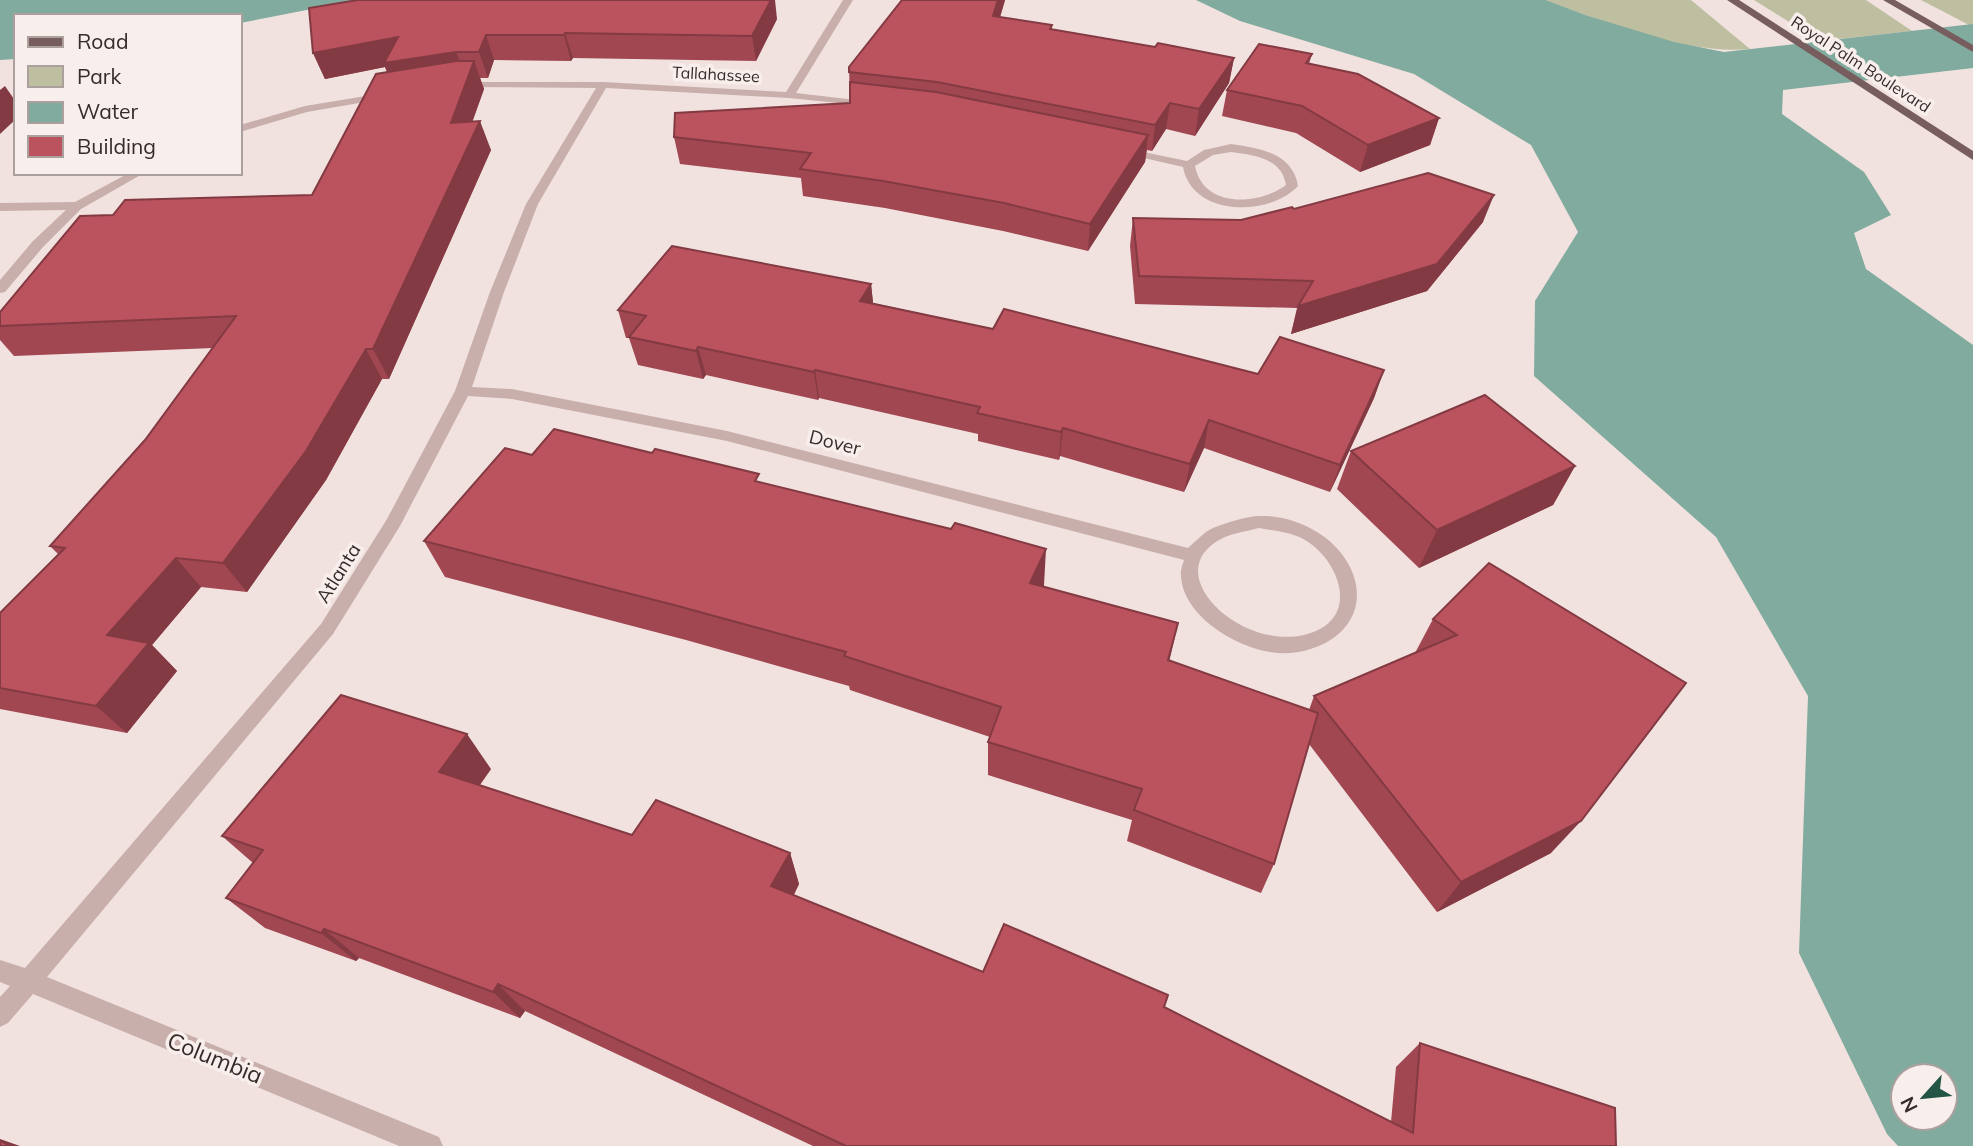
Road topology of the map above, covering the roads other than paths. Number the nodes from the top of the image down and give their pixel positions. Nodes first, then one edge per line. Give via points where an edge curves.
1 (848, 0) edge
2 (1732, 0) edge
3 (1888, 0) edge
4 (1973, 49) edge
5 (453, 85) edge
6 (603, 85) junction
7 (399, 94) edge
8 (789, 95) junction
9 (883, 107) edge
10 (242, 128) edge
11 (1109, 149) edge
12 (1973, 156) edge
13 (1189, 165) junction
14 (134, 175) edge
15 (77, 206) junction
16 (0, 207) edge
17 (0, 289) edge
18 (463, 391) junction
19 (1192, 555) junction
20 (0, 971) edge
21 (31, 982) junction
22 (0, 1015) edge
23 (430, 1146) edge

1 - 8 street
2 - 12 main road, Royal Palm Boulevard
3 - 4 main road
5 - 6 street, Tallahassee
6 - 8 street, Tallahassee
6 - 18 street, Atlanta via 532,204
7 - 10 street via 305,109
8 - 9 street, Tallahassee
11 - 13 street
13 - 13 street via 1188,176 1195,186 1228,202 1269,202 1292,186 1293,175 1284,164 1252,150 1213,150
14 - 15 street
15 - 16 street
15 - 17 street
18 - 19 street, Dover via 512,394 727,436
18 - 21 street, Atlanta via 394,522 327,629
19 - 19 street via 1189,578 1198,603 1218,624 1247,639 1281,645 1312,641 1336,628 1349,607 1349,583 1338,559 1317,540 1289,526 1230,525 1207,537
20 - 21 street, Columbia
21 - 22 street, Atlanta
21 - 23 street, Columbia

